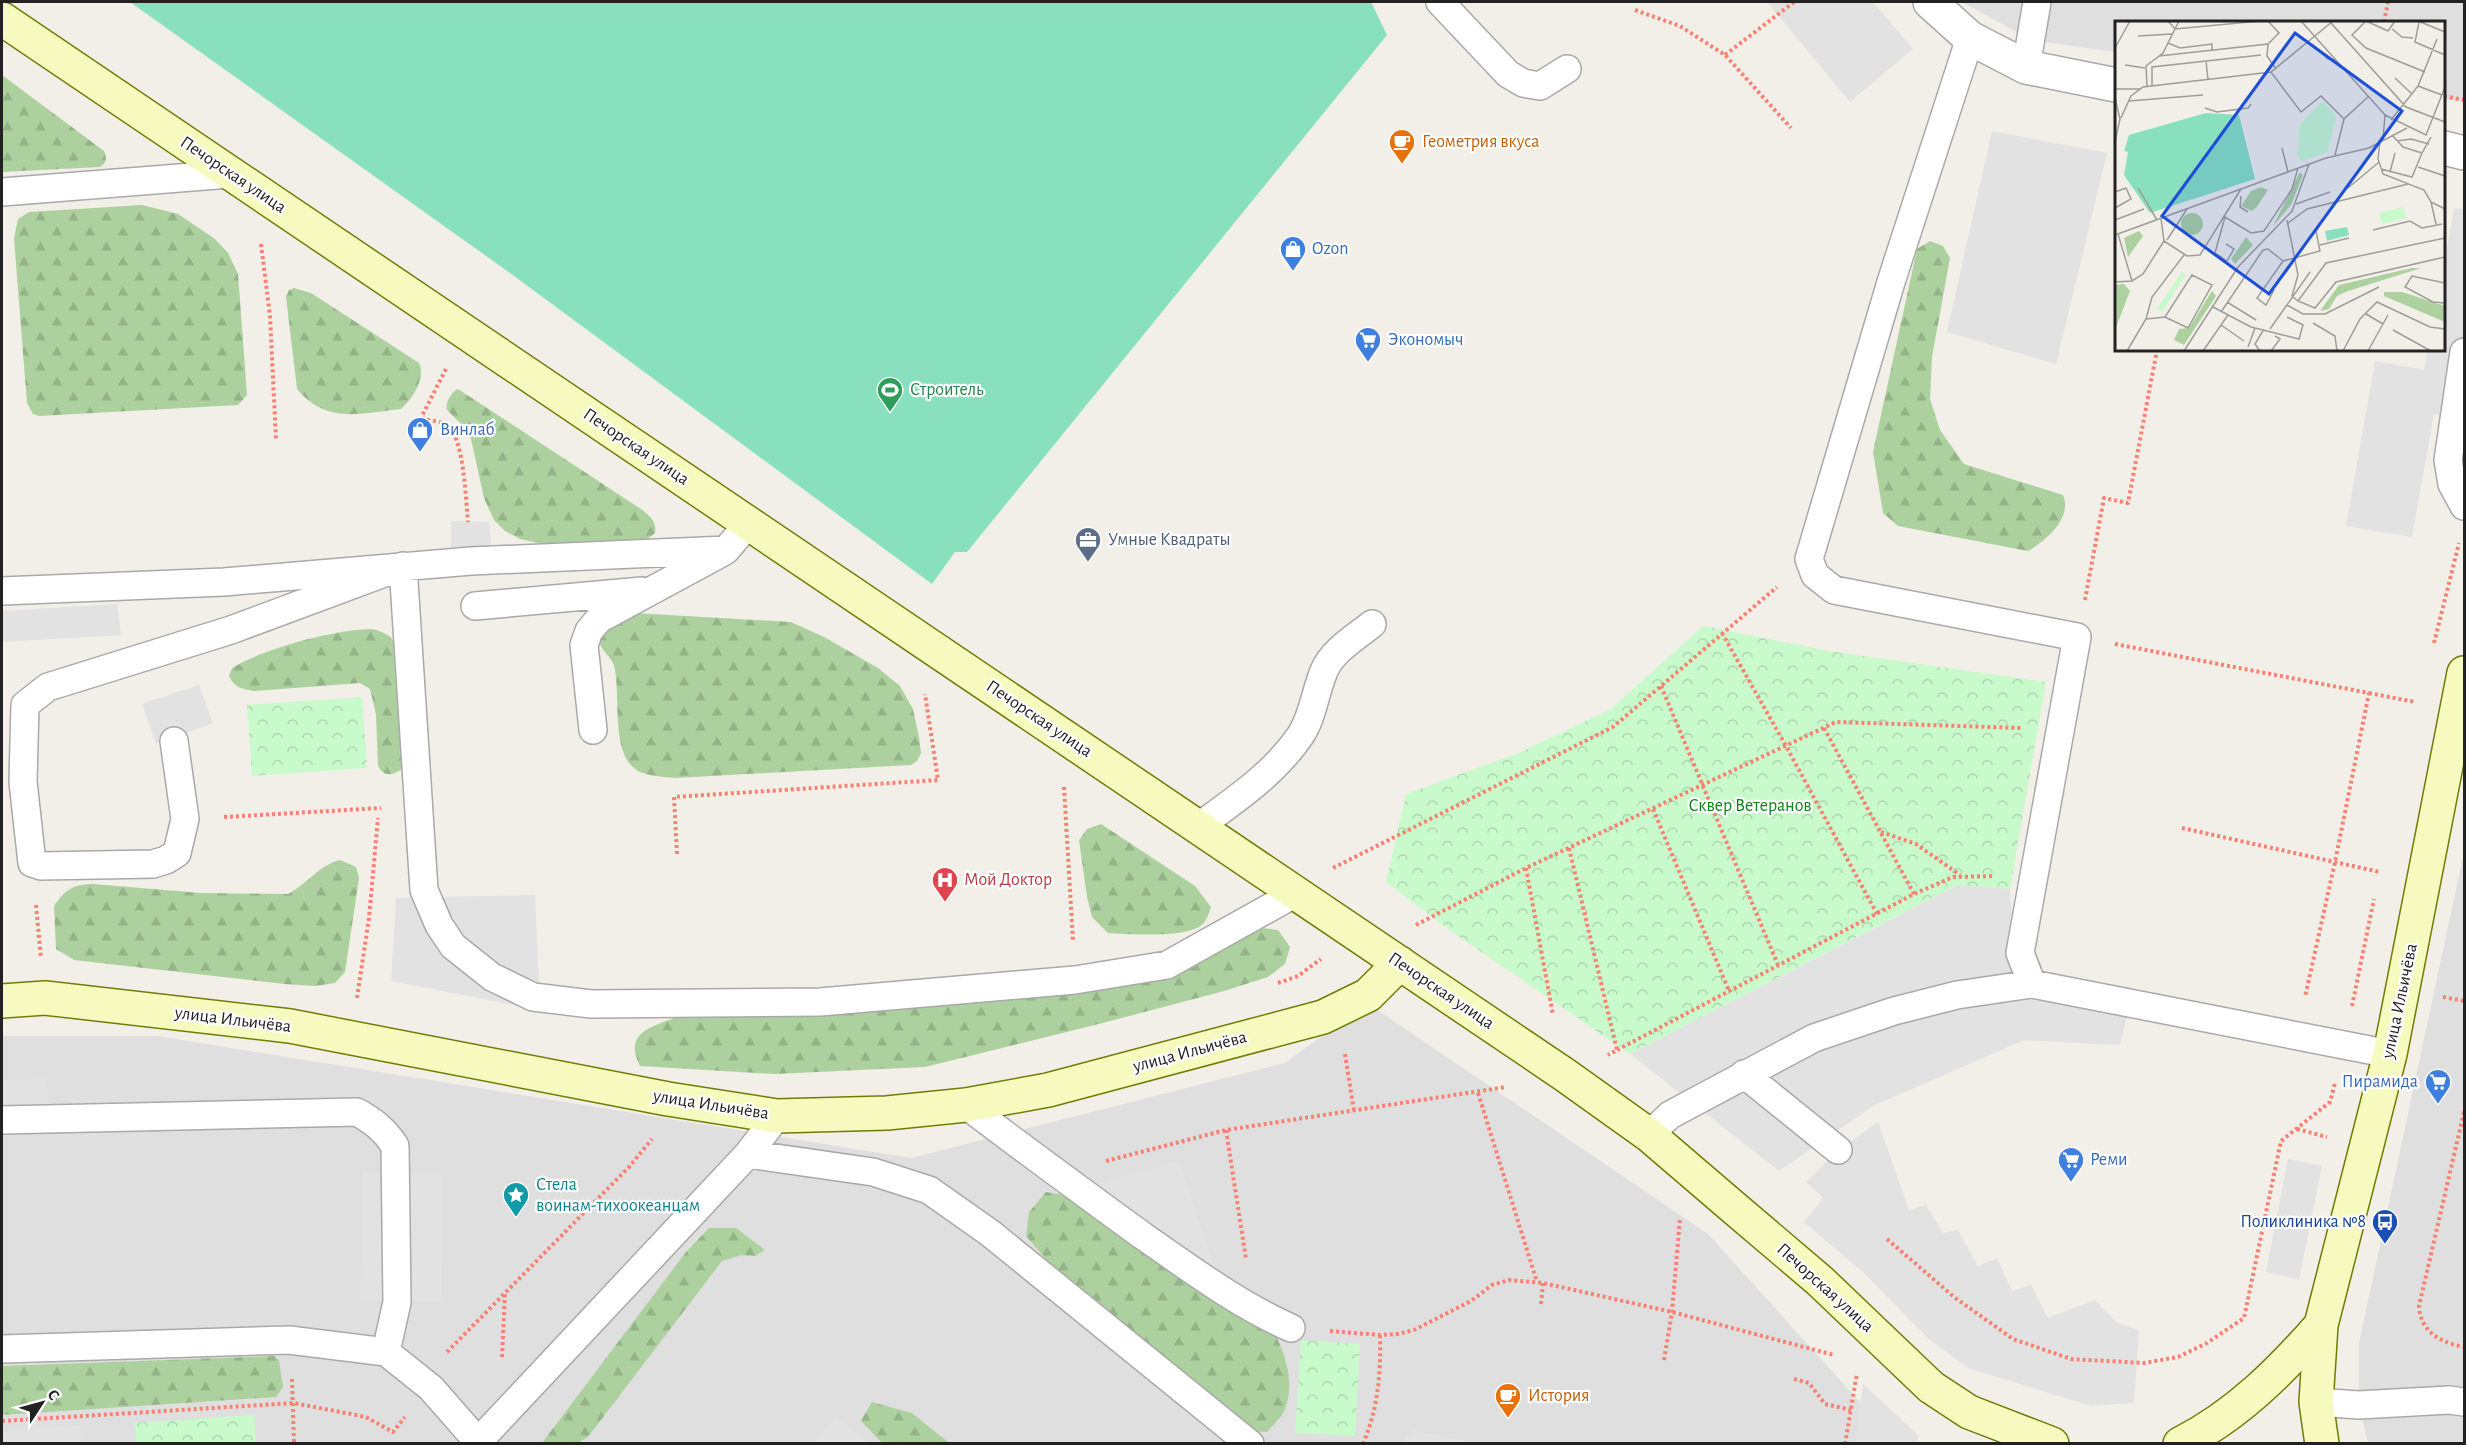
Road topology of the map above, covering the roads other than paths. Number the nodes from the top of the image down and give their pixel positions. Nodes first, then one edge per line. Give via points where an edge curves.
1 (1440, 2) edge
2 (1930, 2) edge
3 (2037, 2) edge
4 (2, 19) edge
5 (1970, 38) junction
6 (2026, 67) junction
7 (1567, 69) dead end
8 (2115, 85) edge
9 (2445, 148) edge
10 (2464, 153) edge
11 (230, 174) junction
12 (2, 192) edge
13 (2464, 352) edge
14 (2464, 506) edge
15 (749, 523) junction
16 (726, 550) junction
17 (403, 566) junction
18 (656, 589) junction
19 (2, 591) edge
20 (476, 606) dead end
21 (1372, 624) dead end
22 (2464, 673) edge
23 (13, 706) edge
24 (593, 730) dead end
25 (174, 741) dead end
26 (1198, 827) junction
27 (1296, 893) junction
28 (1400, 963) junction
29 (2032, 984) junction
30 (2, 1001) edge
31 (2390, 1054) junction
32 (1744, 1074) junction
33 (966, 1105) junction
34 (777, 1116) junction
35 (2, 1119) edge
36 (1649, 1135) junction
37 (1838, 1150) dead end
38 (748, 1154) junction
39 (2321, 1325) junction
40 (1291, 1328) road end
41 (2, 1349) edge
42 (386, 1352) junction
43 (2316, 1402) junction
44 (2464, 1402) edge
45 (478, 1443) edge
46 (1250, 1443) edge
47 (2052, 1443) edge
48 (2180, 1443) edge
49 (2322, 1443) edge

1 - 7 lane via 1508,74 1523,83 1540,86
2 - 5 street
3 - 6 lane
4 - 11 main road, Печорская улица
5 - 6 street
5 - 29 lane via 1809,559 1815,575 1834,590 2077,637 2020,953
6 - 8 street
9 - 10 street
11 - 12 lane
11 - 15 main road, Печорская улица
13 - 14 lane via 2448,460 2452,484
15 - 16 lane
15 - 26 main road, Печорская улица
16 - 17 lane
16 - 18 lane
17 - 19 lane via 224,582
17 - 23 lane via 231,630 48,687
17 - 27 lane via 424,890 439,925 453,945 492,977 533,997 591,1005 820,1002 1075,980 1167,965
18 - 20 lane
18 - 24 lane via 599,619 589,631 584,645
21 - 26 lane via 1341,648 1324,669 1302,734 1284,757
22 - 31 main road, улица Ильичёва
23 - 25 lane via 32,863 41,866 153,864 177,853 185,819
26 - 27 main road, Печорская улица
27 - 28 main road, Печорская улица
28 - 33 main road, улица Ильичёва via 1368,995 1323,1017 1048,1090
28 - 36 main road, Печорская улица
29 - 31 lane
29 - 32 lane via 1957,995 1894,1011 1814,1038
30 - 34 main road, улица Ильичёва via 45,998 290,1026 668,1099
31 - 39 main road, улица Ильичёва
32 - 36 lane via 1671,1114
32 - 37 lane
33 - 34 main road, улица Ильичёва via 887,1113
33 - 40 lane via 1056,1174 1256,1312
34 - 38 lane
35 - 42 lane via 357,1112 387,1133 395,1146 397,1302
36 - 47 main road, Печорская улица via 1820,1281 1931,1387 1969,1412
38 - 45 lane
38 - 46 lane via 873,1172 929,1190 990,1233
39 - 43 main road, улица Ильичёва
39 - 48 main road via 2284,1367 2242,1404
41 - 42 lane via 289,1340
42 - 45 lane via 431,1388
43 - 44 lane
43 - 49 main road, улица Ильичёва

